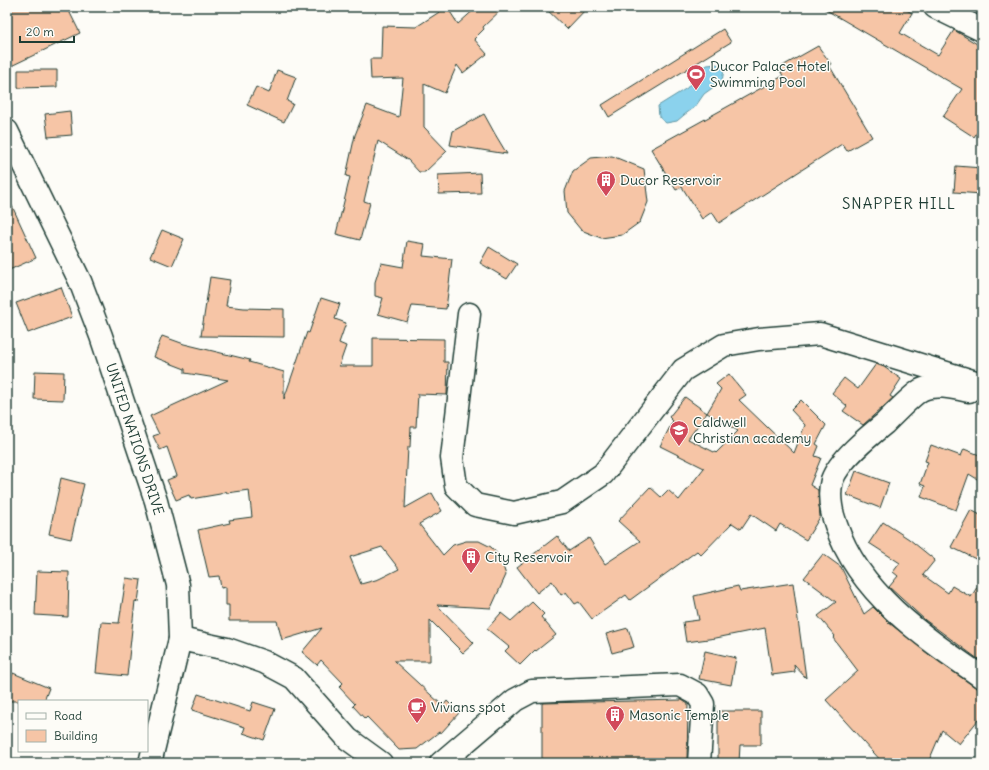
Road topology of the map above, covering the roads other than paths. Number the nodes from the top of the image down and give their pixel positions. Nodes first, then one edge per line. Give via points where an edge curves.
1 (935, 7) edge
2 (982, 30) edge
3 (7, 131) edge
4 (469, 314) dead end
5 (982, 384) edge
6 (982, 394) edge
7 (180, 639) junction
8 (982, 678) edge
9 (150, 763) edge
10 (381, 763) edge
11 (441, 763) edge
12 (699, 763) edge

1 - 2 street
3 - 7 street, UNITED NATIONS DRIVE via 80,281 130,419 156,501 178,585
4 - 5 street via 452,458 456,486 475,505 514,513 562,502 603,474 683,370 724,345 820,334
6 - 8 street via 948,386 921,390 849,454 832,480 830,508 843,545 867,581 901,617
7 - 9 street, UNITED NATIONS DRIVE
7 - 10 street via 227,649 264,662 294,678 348,739
11 - 12 street via 515,700 532,691 680,685 697,694 703,704

